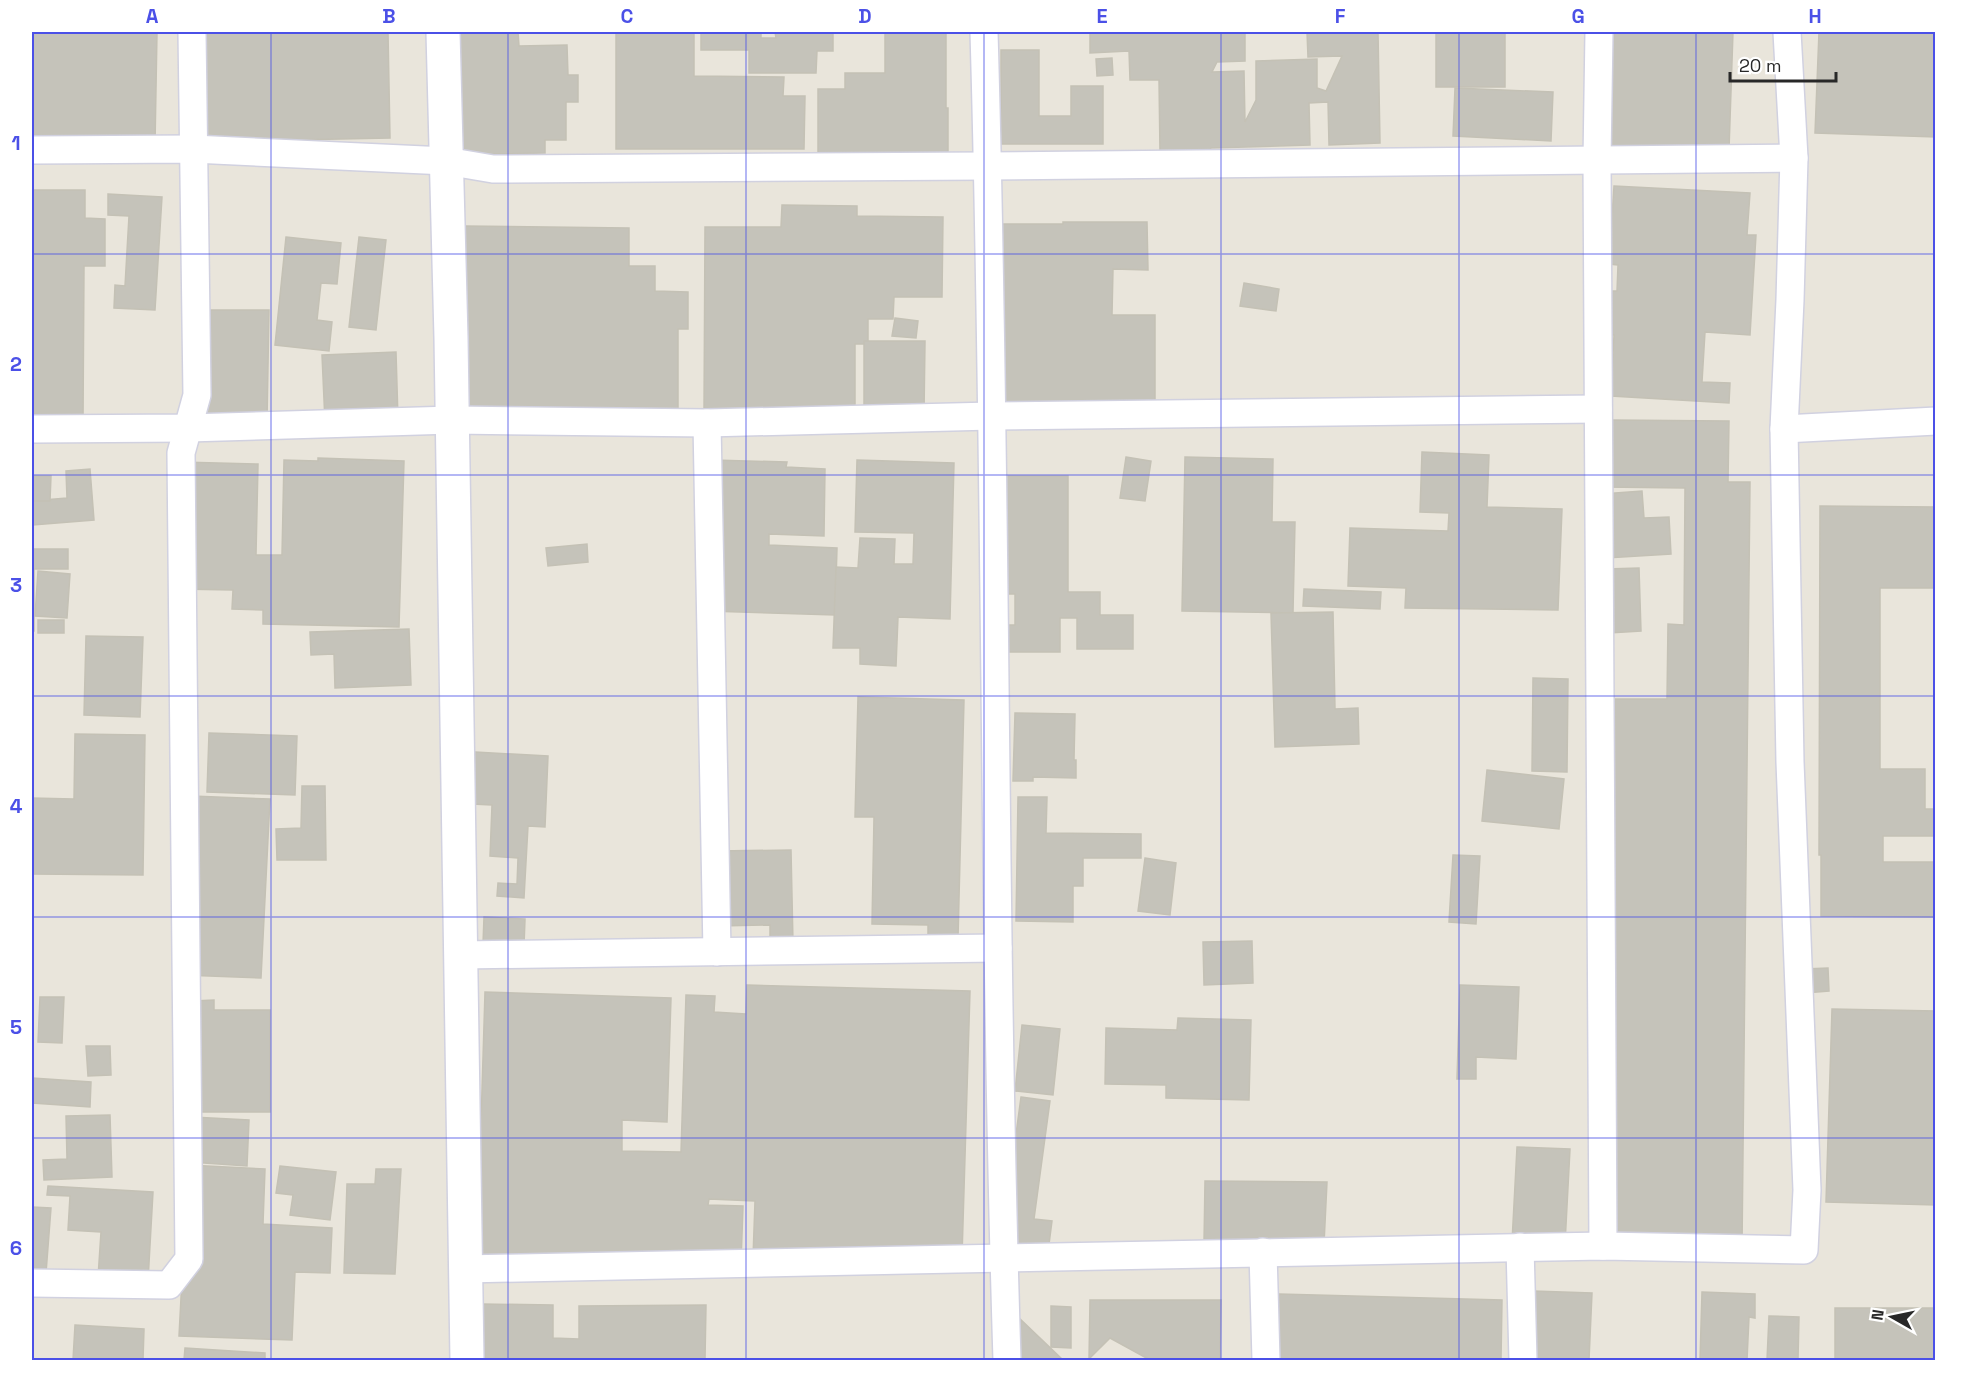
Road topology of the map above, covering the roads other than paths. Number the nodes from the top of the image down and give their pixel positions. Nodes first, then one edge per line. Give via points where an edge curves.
1 (192, 32) edge
2 (443, 32) edge
3 (984, 32) edge
4 (1599, 32) edge
5 (1787, 32) edge
6 (32, 150) edge
7 (193, 150) junction
8 (1794, 158) junction
9 (1598, 160) junction
10 (446, 161) junction
11 (988, 166) junction
12 (1598, 409) junction
13 (993, 416) junction
14 (452, 420) junction
15 (1935, 421) edge
16 (707, 423) junction
17 (188, 428) junction
18 (32, 429) edge
19 (1784, 429) junction
20 (998, 948) junction
21 (717, 952) junction
22 (461, 955) junction
23 (1603, 1246) junction
24 (1520, 1248) junction
25 (1263, 1252) junction
26 (1004, 1257) junction
27 (465, 1269) junction
28 (32, 1283) edge
29 (467, 1360) edge
30 (1007, 1360) edge
31 (1266, 1360) edge
32 (1523, 1360) edge

1 - 7 street
2 - 10 main road
3 - 11 street
4 - 9 street
5 - 8 street
6 - 7 street
7 - 10 street
7 - 17 street via 197,395
8 - 9 street
8 - 19 street
9 - 11 street
9 - 12 street
10 - 11 street via 493,169
10 - 14 main road
11 - 13 street
12 - 13 street
12 - 23 street
13 - 16 street
13 - 20 street
14 - 16 street
14 - 17 street
14 - 22 main road
15 - 19 street
16 - 21 street
17 - 18 street
17 - 28 street via 182,465 189,1259 169,1284
19 - 23 street via 1790,762 1808,1190 1804,1250
20 - 21 street
20 - 26 street
21 - 22 street
22 - 27 main road
23 - 24 street
24 - 25 street
24 - 32 street
25 - 26 street
25 - 31 street
26 - 27 street
26 - 30 street
27 - 29 main road

